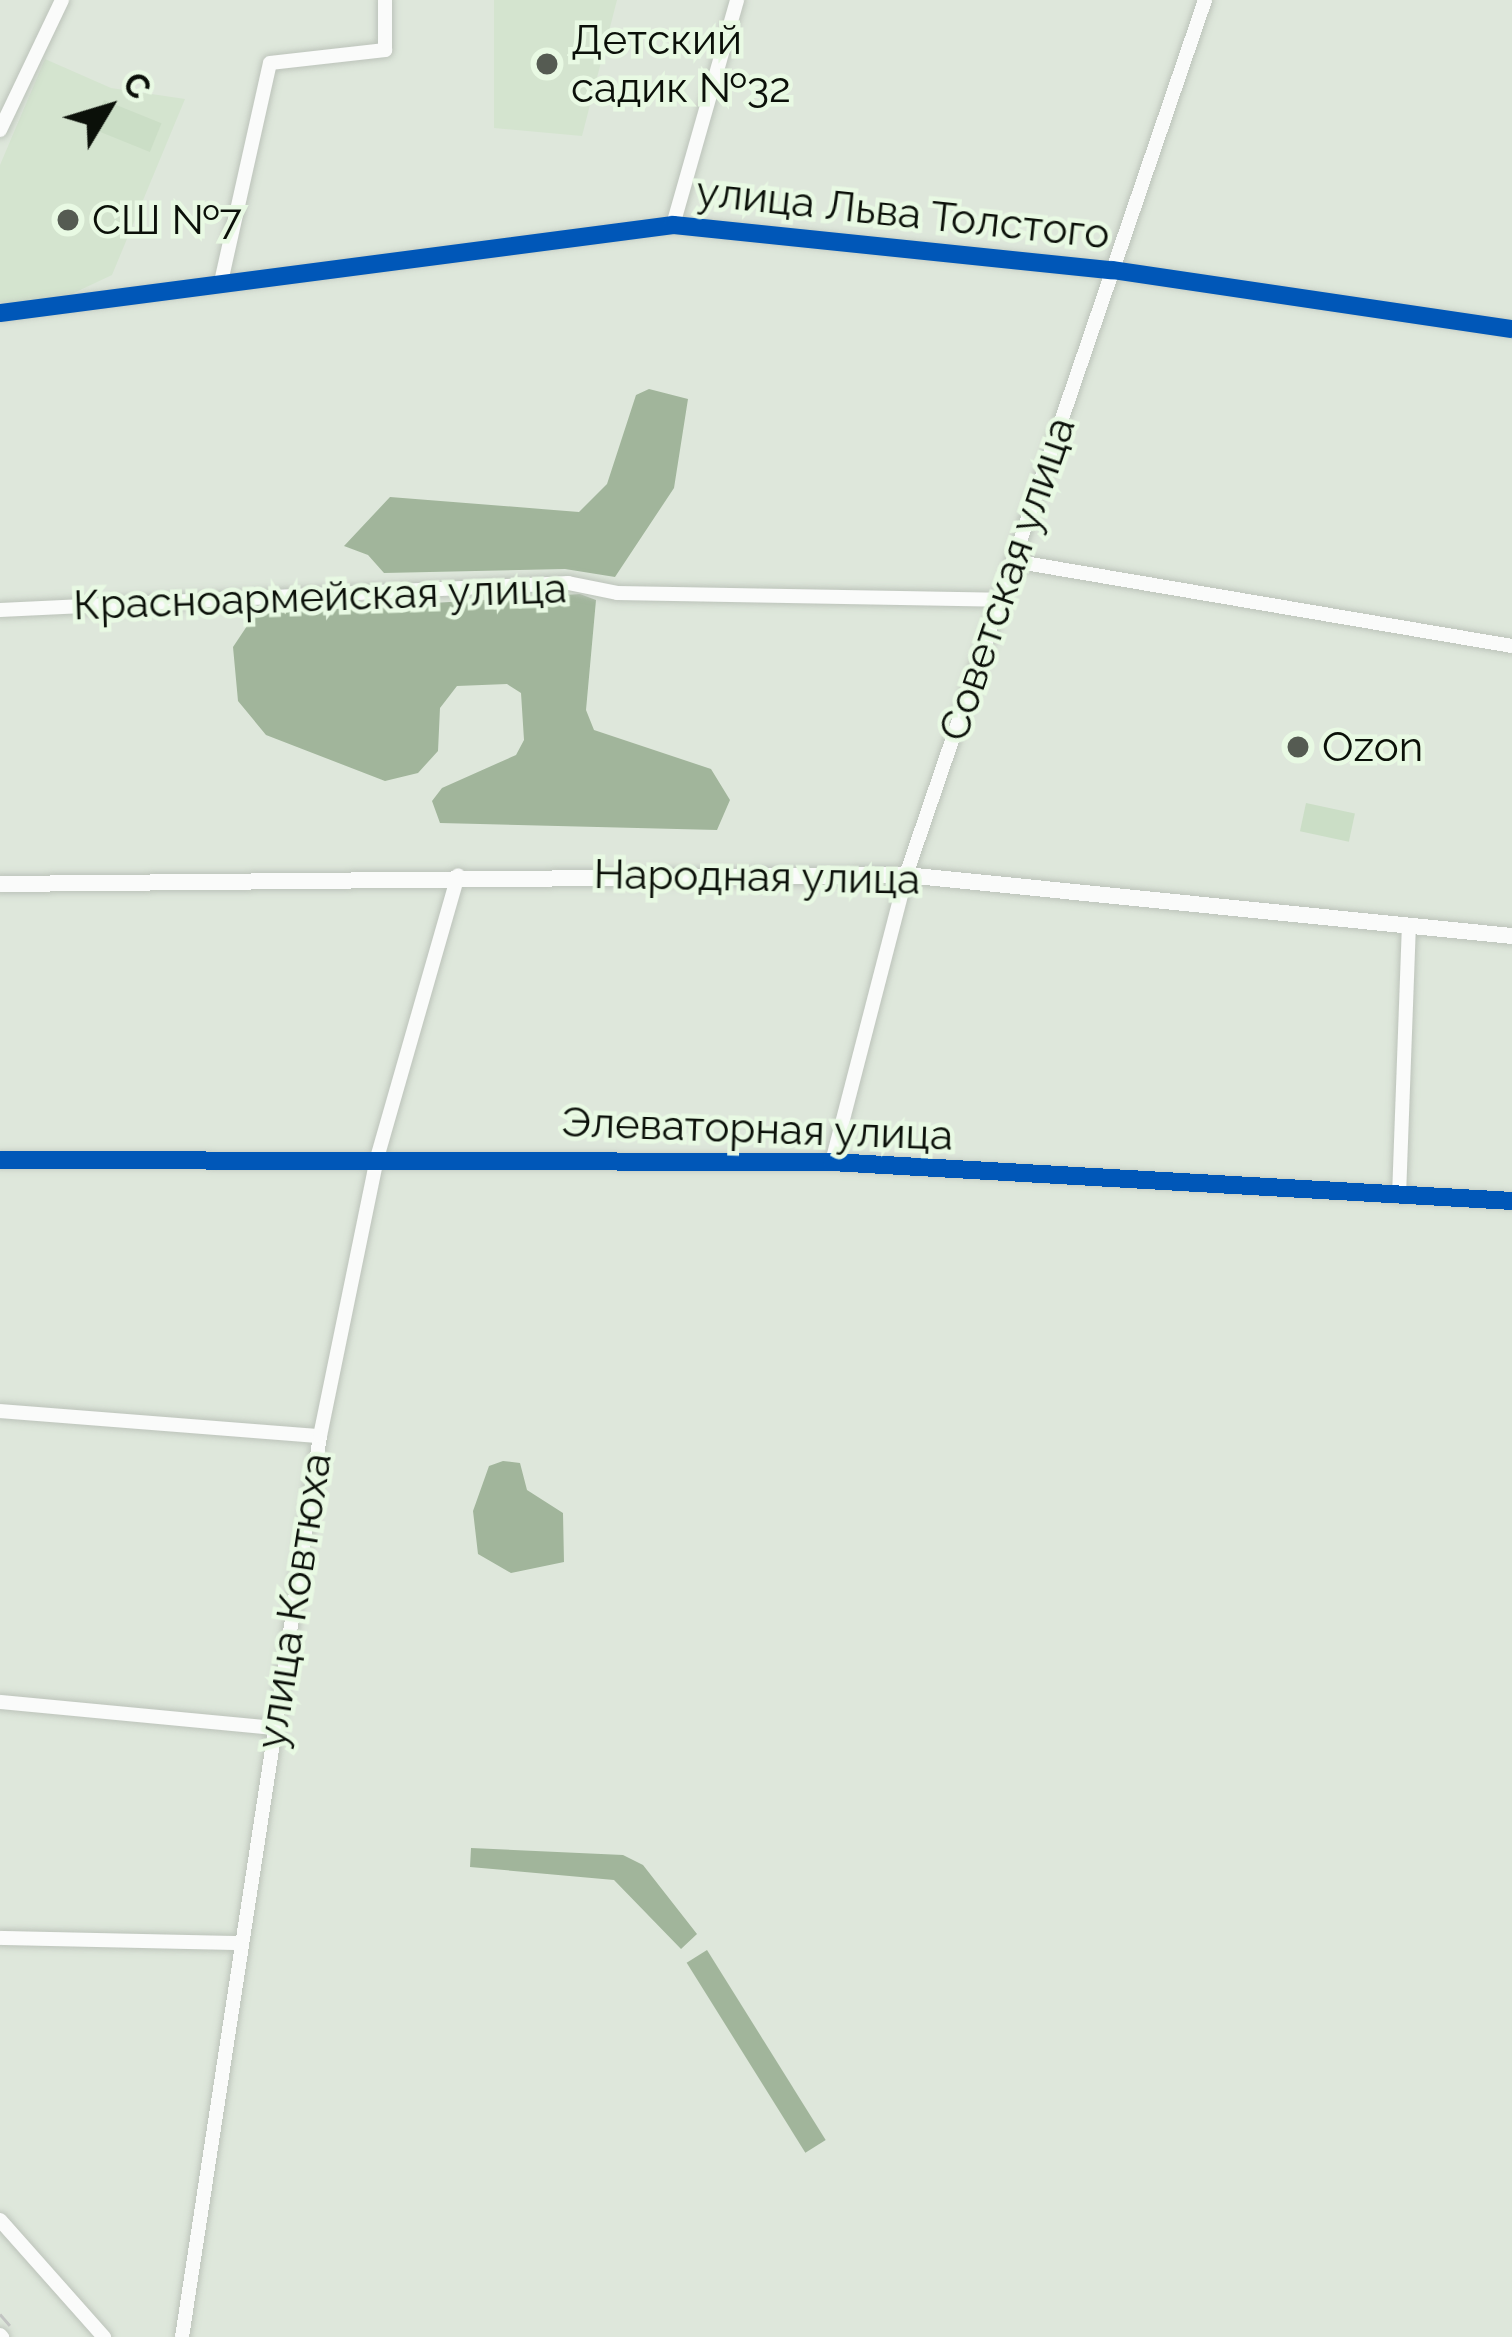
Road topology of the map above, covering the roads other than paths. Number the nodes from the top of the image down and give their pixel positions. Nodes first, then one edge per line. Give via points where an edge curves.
1 (62, 0) edge
2 (385, 0) edge
3 (737, 0) edge
4 (1205, 0) edge
5 (0, 130) edge
6 (673, 225) junction
7 (1112, 270) junction
8 (221, 282) junction
9 (0, 313) edge
10 (1512, 328) edge
11 (1013, 561) junction
12 (1000, 600) junction
13 (0, 610) edge
14 (1512, 646) edge
15 (458, 875) junction
16 (906, 875) junction
17 (0, 884) edge
18 (1409, 926) junction
19 (1512, 936) edge
20 (376, 1158) junction
21 (0, 1160) edge
22 (832, 1162) junction
23 (1399, 1196) junction
24 (1512, 1201) edge
25 (0, 1411) edge
26 (320, 1436) junction
27 (0, 1702) edge
28 (273, 1728) junction
29 (0, 1938) edge
30 (239, 1943) junction
31 (0, 2221) edge
32 (104, 2337) edge
33 (182, 2337) edge

1 - 5 street
2 - 8 street via 385,50 270,63
3 - 6 street
4 - 7 street, Советская улица
6 - 7 street, улица Льва Толстого
6 - 8 street, улица Льва Толстого
7 - 10 street, улица Льва Толстого
7 - 11 street, Советская улица
8 - 9 street, улица Льва Толстого
11 - 12 street, Советская улица
11 - 14 street
12 - 13 street, Красноармейская улица via 617,593 568,583
12 - 16 street, Советская улица
15 - 16 main road, Народная улица
15 - 17 main road, Народная улица
15 - 20 street, улица Ковтюха
16 - 18 main road, Народная улица
16 - 22 street, Советская улица
18 - 19 main road, Народная улица
18 - 23 street
20 - 21 street, Элеваторная улица
20 - 22 street, Элеваторная улица
20 - 26 street, улица Ковтюха
22 - 23 street, Элеваторная улица
23 - 24 street, Элеваторная улица
25 - 26 street
26 - 28 street, улица Ковтюха
27 - 28 street
28 - 30 street, улица Ковтюха
29 - 30 street
30 - 33 street, улица Ковтюха
31 - 32 street

